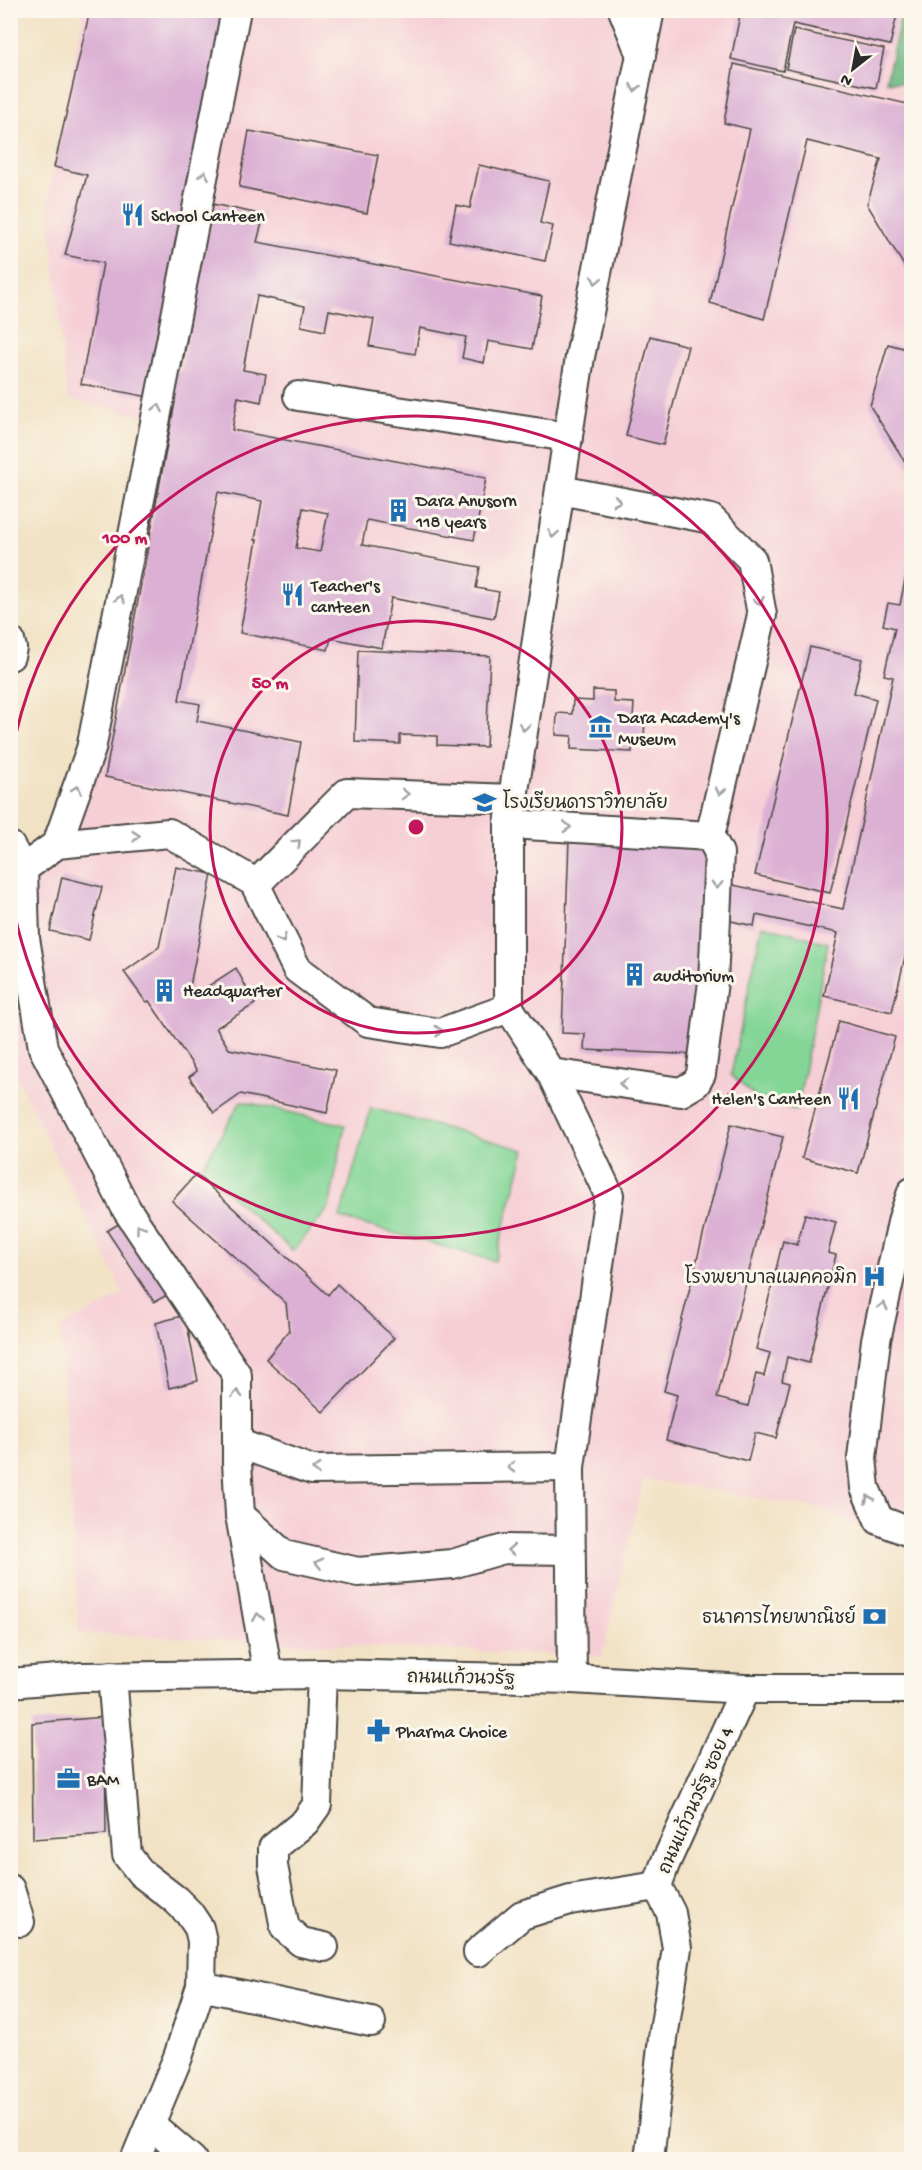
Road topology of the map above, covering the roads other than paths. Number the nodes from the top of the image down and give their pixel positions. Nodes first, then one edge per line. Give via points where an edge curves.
1 (236, 10) edge
2 (623, 10) edge
3 (650, 10) edge
4 (641, 55) junction
5 (298, 396) dead end
6 (568, 437) junction
7 (560, 490) junction
8 (10, 641) edge
9 (10, 656) edge
10 (511, 812) junction
11 (710, 836) junction
12 (57, 844) junction
13 (17, 858) edge
14 (256, 884) junction
15 (509, 1008) junction
16 (551, 1073) junction
17 (912, 1192) edge
18 (237, 1443) junction
19 (570, 1467) junction
20 (240, 1515) junction
21 (912, 1533) edge
22 (569, 1550) junction
23 (322, 1674) junction
24 (268, 1675) junction
25 (112, 1676) junction
26 (572, 1679) junction
27 (10, 1683) edge
28 (745, 1689) junction
29 (912, 1689) edge
30 (657, 1886) junction
31 (10, 1889) edge
32 (20, 1922) dead end
33 (324, 1947) dead end
34 (478, 1952) dead end
35 (201, 1986) junction
36 (371, 2022) dead end
37 (150, 2124) junction
38 (135, 2160) edge
39 (192, 2160) edge
40 (649, 2160) edge

12 -> 1 street via 91,749
2 - 4 street
3 - 4 street
4 -> 6 street via 582,346
5 - 6 street
6 - 7 street
7 -> 10 street
7 -> 11 street via 711,519 752,560 762,615
8 - 9 street
10 -> 11 street
14 -> 10 street via 347,793
10 - 15 street
11 -> 16 street via 719,853 713,982 701,1074 696,1083 681,1092
12 - 13 street
12 -> 14 street via 169,833
18 -> 13 street via 237,1375 128,1210 43,1048
14 -> 15 street via 297,969 368,1022 440,1034
15 - 16 street
16 - 19 street via 609,1195
21 -> 17 street via 879,1520 864,1488 862,1458 876,1340
19 -> 18 street via 312,1470
18 - 20 street
19 - 22 street
22 -> 20 street via 504,1550 452,1564 358,1572 284,1555
24 -> 20 street
22 - 26 street
23 - 24 street, ถนนแก้วนวรัฐ
23 - 26 street, ถนนแก้วนวรัฐ
23 - 33 street via 317,1805 305,1822 273,1848 273,1866 285,1928 300,1942
24 - 25 street, ถนนแก้วนวรัฐ
25 - 27 street, ถนนแก้วนวรัฐ
25 - 35 street via 127,1856 141,1873 176,1900 200,1928
26 - 28 street, ถนนแก้วนวรัฐ
28 - 29 street, ถนนแก้วนวรัฐ
28 - 30 street, ถนนแก้วนวรัฐ ซอย 4
30 - 34 street via 570,1900 522,1915
30 - 40 street, ถนนแก้วนวรัฐ ซอย 4 via 671,1913 677,1948
31 - 32 street
35 - 36 street
35 - 37 street via 178,2057
37 - 38 street
37 - 39 street

